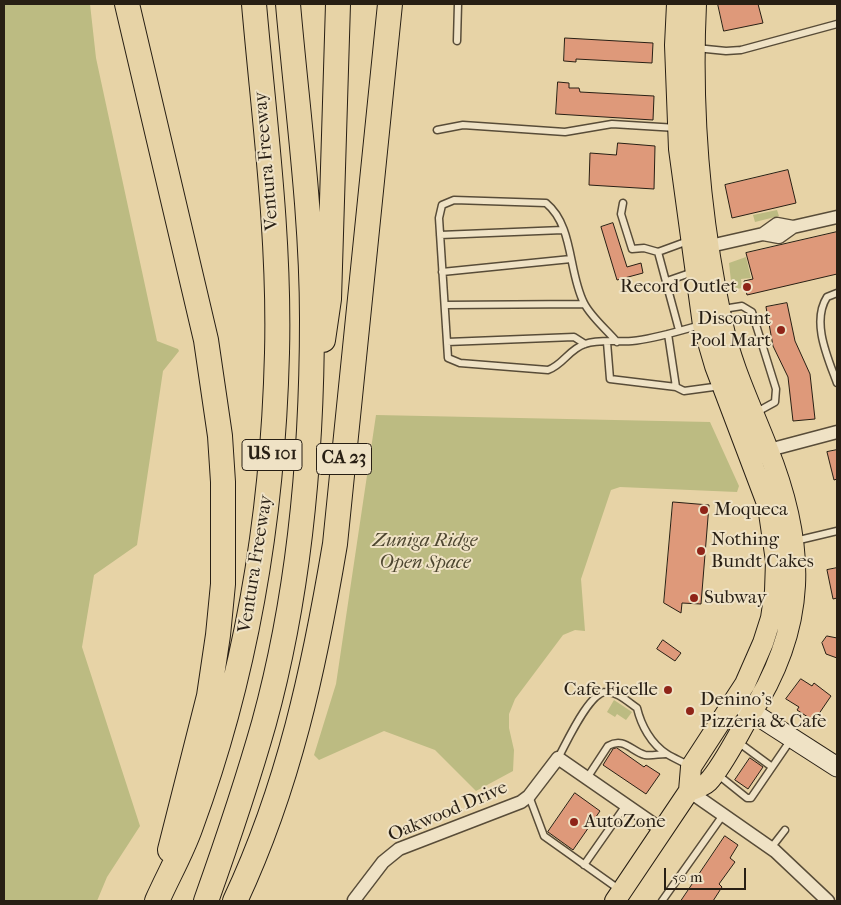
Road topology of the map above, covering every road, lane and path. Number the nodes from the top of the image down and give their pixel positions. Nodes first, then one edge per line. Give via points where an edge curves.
1 (127, 4) edge
2 (254, 4) edge
3 (288, 4) edge
4 (338, 4) edge
5 (390, 4) edge
6 (458, 4) edge
7 (677, 4) edge
8 (696, 4) edge
9 (837, 24) edge
10 (457, 41) dead end
11 (685, 46) junction
12 (687, 128) junction
13 (437, 130) dead end
14 (623, 203) dead end
15 (837, 217) edge
16 (563, 230) junction
17 (440, 235) junction
18 (703, 242) junction
19 (658, 252) junction
20 (571, 259) junction
21 (704, 270) junction
22 (442, 272) junction
23 (667, 282) junction
24 (837, 294) edge
25 (584, 304) junction
26 (445, 305) junction
27 (715, 318) junction
28 (679, 330) junction
29 (668, 334) junction
30 (447, 342) junction
31 (607, 342) junction
32 (617, 342) junction
33 (585, 344) junction
34 (837, 383) edge
35 (732, 384) junction
36 (676, 387) junction
37 (310, 413) junction
38 (754, 414) junction
39 (837, 432) edge
40 (768, 450) junction
41 (837, 531) edge
42 (784, 542) junction
43 (735, 702) junction
44 (753, 712) junction
45 (792, 738) junction
46 (735, 740) junction
47 (666, 754) junction
48 (558, 758) junction
49 (691, 767) junction
50 (772, 767) junction
51 (837, 767) edge
52 (714, 772) junction
53 (587, 778) junction
54 (689, 791) junction
55 (529, 796) junction
56 (626, 806) junction
57 (723, 815) junction
58 (662, 830) junction
59 (785, 830) dead end
60 (771, 848) junction
61 (584, 865) junction
62 (159, 896) edge
63 (618, 896) edge
64 (354, 900) edge
65 (206, 901) edge
66 (235, 901) edge
67 (662, 901) edge
68 (828, 901) edge

1 - 62 highway via 206,340 223,482 223,584 209,696
2 - 62 highway, Ventura Freeway / US 101 via 276,277 273,446 260,559 240,660 216,754 191,828
3 - 37 highway, Ventura Freeway / US 101 via 312,316
4 - 37 highway via 329,299
5 - 66 highway, CA 23 via 336,535 324,607 304,706 277,799
6 - 10 lane
7 - 11 main road
8 - 11 main road
9 - 11 lane via 741,50
11 - 12 main road
12 - 13 lane via 612,124 566,132 463,125
12 - 18 main road
14 - 19 lane via 622,214 632,249
15 - 18 street via 793,227 777,224 763,234
16 - 17 lane
16 - 17 lane via 556,211 546,203 454,200 442,205
16 - 20 lane
17 - 22 lane
18 - 19 lane
18 - 21 main road
19 - 23 lane
20 - 22 lane
20 - 25 lane
21 - 23 lane
21 - 27 main road
22 - 26 lane
23 - 28 lane
24 - 34 lane via 827,296 819,313 820,328
25 - 26 lane
25 - 32 lane
26 - 30 lane
27 - 28 lane
27 - 35 main road
27 - 38 lane via 742,306 752,312 776,389 775,402
28 - 29 lane
29 - 32 lane
29 - 36 lane
30 - 33 lane via 574,337
30 - 33 lane via 448,358 460,363 548,370 558,367 571,352
31 - 32 lane
31 - 33 lane
31 - 36 lane via 610,379
35 - 36 lane via 684,391
35 - 38 main road
35 - 42 main road via 762,488
37 - 65 highway, Ventura Freeway / US 101 via 299,538 280,657 240,803
38 - 40 main road
39 - 40 street
40 - 42 main road via 787,501
41 - 42 lane
42 - 43 main road via 771,618
42 - 44 main road via 797,572 794,608 777,666
43 - 44 street
43 - 49 main road
44 - 45 street
44 - 46 main road
45 - 50 lane
45 - 51 street
46 - 50 lane
46 - 52 main road
47 - 48 lane via 646,732 637,708 608,691 594,698
47 - 49 lane
47 - 53 lane via 643,754 623,742 614,743 608,746
48 - 53 street
48 - 55 street, Oakwood Drive
49 - 54 main road
50 - 52 lane via 750,799
52 - 54 main road via 707,783
53 - 56 street
54 - 57 street
54 - 58 main road
55 - 61 lane via 544,836
55 - 64 street, Oakwood Drive via 508,808 399,849 383,862
56 - 58 street
56 - 61 lane
57 - 60 street
57 - 67 lane
58 - 63 main road
59 - 60 lane
60 - 68 street
61 - 63 lane

